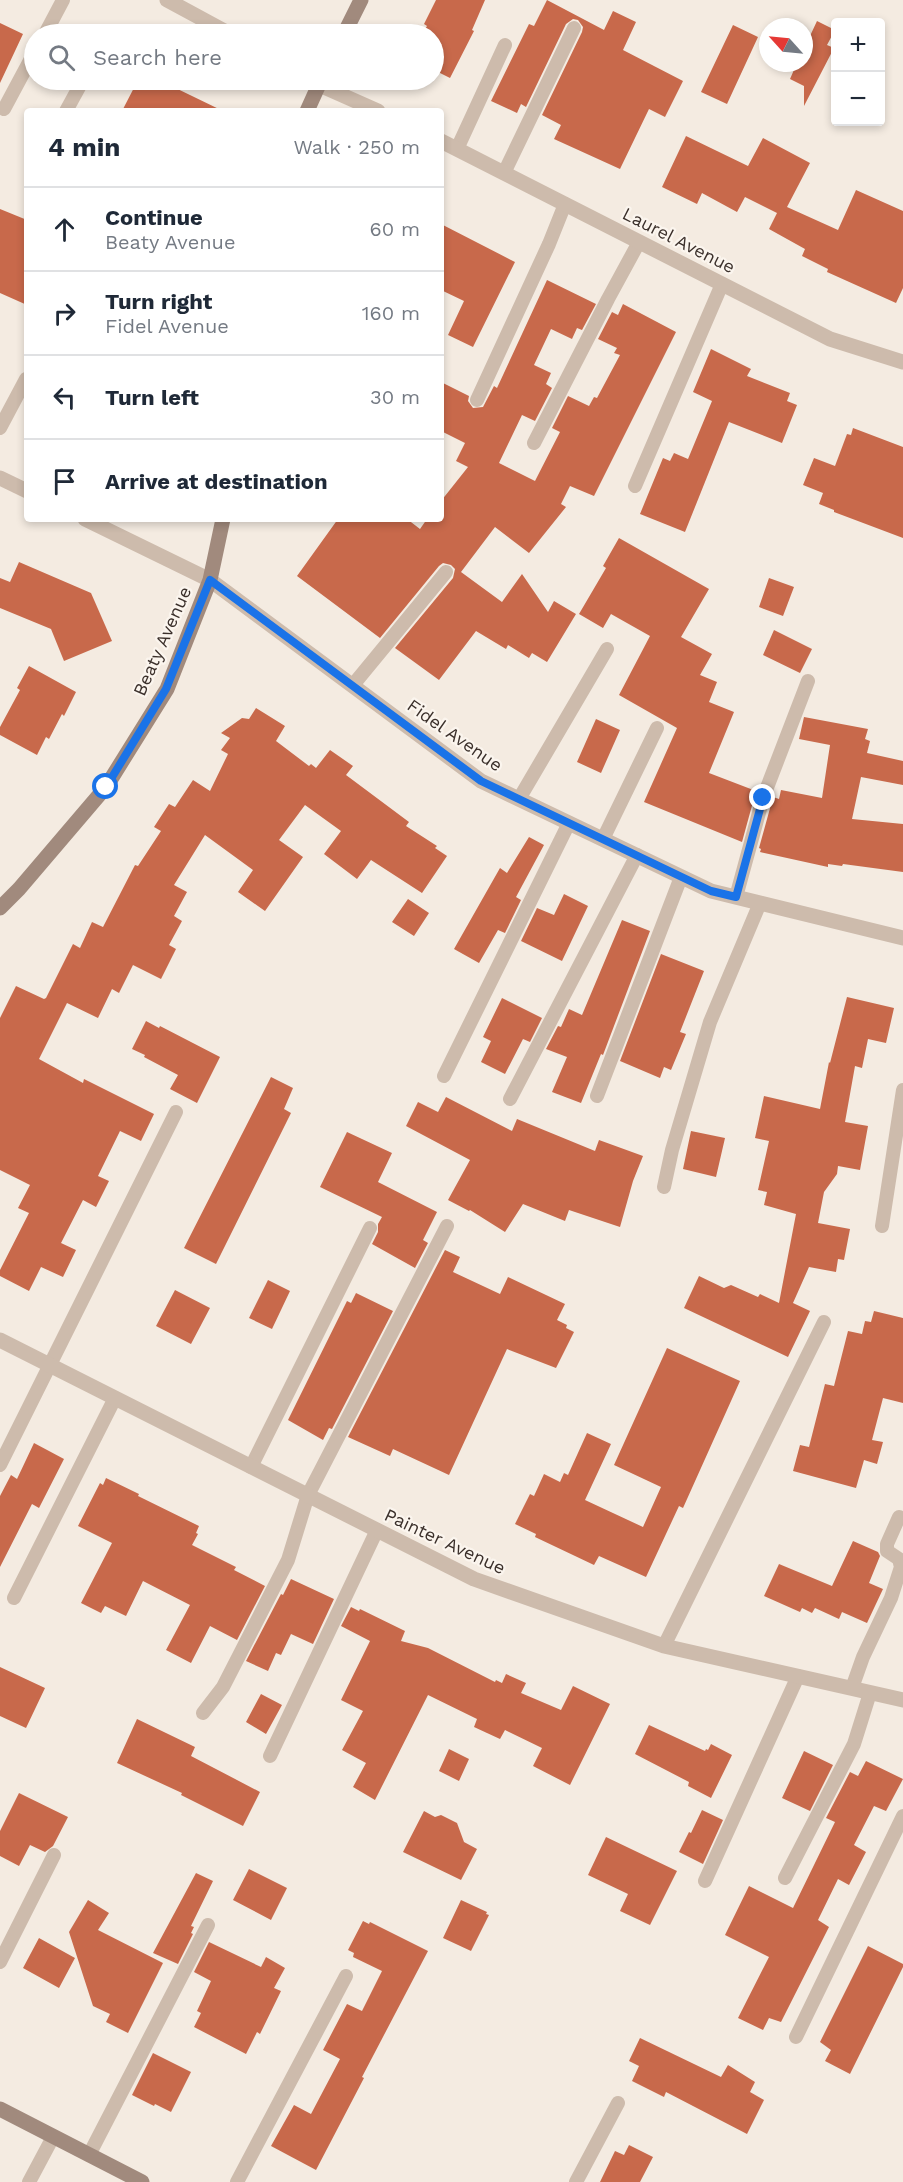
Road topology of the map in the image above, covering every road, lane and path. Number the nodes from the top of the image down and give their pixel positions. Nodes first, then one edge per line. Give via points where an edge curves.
1 (63, 0) edge
2 (167, 0) edge
3 (361, 0) edge
4 (50, 24) edge
5 (211, 24) edge
6 (349, 24) edge
7 (574, 28) dead end
8 (505, 45) dead end
9 (24, 72) edge
10 (78, 90) edge
11 (313, 90) edge
12 (335, 90) edge
13 (68, 108) edge
14 (308, 108) edge
15 (372, 108) edge
16 (4, 109) dead end
17 (444, 142) edge
18 (457, 149) junction
19 (504, 173) junction
20 (565, 204) junction
21 (639, 242) junction
22 (722, 284) junction
23 (903, 362) edge
24 (24, 383) edge
25 (477, 400) dead end
26 (0, 428) edge
27 (534, 443) dead end
28 (1, 481) edge
29 (635, 486) dead end
30 (24, 490) edge
31 (91, 522) edge
32 (222, 522) edge
33 (446, 572) dead end
34 (210, 580) junction
35 (606, 649) dead end
36 (808, 681) dead end
37 (353, 685) junction
38 (657, 728) dead end
39 (519, 799) junction
40 (569, 823) junction
41 (603, 839) junction
42 (636, 855) junction
43 (681, 877) junction
44 (736, 897) junction
45 (760, 903) junction
46 (0, 908) edge
47 (903, 938) edge
48 (444, 1076) dead end
49 (903, 1090) edge
50 (597, 1096) dead end
51 (510, 1100) dead end
52 (176, 1112) dead end
53 (664, 1187) dead end
54 (447, 1226) dead end
55 (882, 1226) dead end
56 (370, 1228) dead end
57 (824, 1322) dead end
58 (0, 1340) edge
59 (51, 1365) junction
60 (116, 1398) junction
61 (0, 1465) edge
62 (251, 1467) junction
63 (308, 1496) junction
64 (899, 1517) dead end
65 (377, 1530) junction
66 (14, 1598) dead end
67 (664, 1646) junction
68 (798, 1676) junction
69 (852, 1688) junction
70 (870, 1693) junction
71 (902, 1698) edge
72 (203, 1713) dead end
73 (270, 1756) dead end
74 (903, 1816) edge
75 (54, 1855) dead end
76 (785, 1878) dead end
77 (705, 1881) dead end
78 (208, 1925) dead end
79 (0, 1962) edge
80 (346, 1976) dead end
81 (796, 2037) dead end
82 (618, 2103) dead end
83 (0, 2109) edge
84 (53, 2137) junction
85 (89, 2155) junction
86 (29, 2182) edge
87 (142, 2182) edge
88 (237, 2182) edge
89 (576, 2182) edge

1 - 4 lane
2 - 5 street
3 - 6 street
7 - 19 lane
8 - 18 lane
9 - 16 lane
10 - 13 lane
11 - 14 street
12 - 15 street
17 - 18 street, Laurel Avenue
18 - 19 street, Laurel Avenue
19 - 20 street, Laurel Avenue
20 - 21 street, Laurel Avenue
20 - 25 lane
21 - 22 street, Laurel Avenue
21 - 27 lane
22 - 23 street, Laurel Avenue via 830,339
22 - 29 lane
24 - 26 lane
28 - 30 street
31 - 34 street, Fidel Avenue
32 - 34 street, Beaty Avenue
33 - 37 lane
34 - 37 street, Fidel Avenue
34 - 46 street, Beaty Avenue via 166,689 106,787
35 - 39 lane
36 - 44 lane via 763,798
37 - 39 street, Fidel Avenue via 481,781
38 - 41 lane
39 - 40 street, Fidel Avenue
40 - 41 street, Fidel Avenue
40 - 48 lane
41 - 42 street, Fidel Avenue
42 - 43 street, Fidel Avenue
42 - 51 lane
43 - 44 street, Fidel Avenue
43 - 50 lane
44 - 45 street, Fidel Avenue
45 - 47 street, Fidel Avenue
45 - 53 lane via 710,1022
49 - 55 lane
52 - 59 lane
54 - 63 lane
56 - 62 lane
57 - 67 lane
58 - 59 street, Painter Avenue
59 - 60 street, Painter Avenue
59 - 61 lane
60 - 62 street, Painter Avenue
60 - 66 lane
62 - 63 street, Painter Avenue
63 - 65 street, Painter Avenue
63 - 72 lane via 288,1560 223,1687
64 - 69 lane via 887,1551 899,1559 901,1567
65 - 67 street, Painter Avenue via 474,1579
65 - 73 lane
67 - 68 street, Painter Avenue
68 - 69 street, Painter Avenue
68 - 77 lane
69 - 70 street, Painter Avenue
70 - 71 street, Painter Avenue
70 - 76 lane via 854,1744
74 - 81 lane
75 - 79 lane
78 - 85 lane
80 - 88 lane
82 - 89 lane
83 - 84 street
84 - 85 street
84 - 86 lane
85 - 87 street

